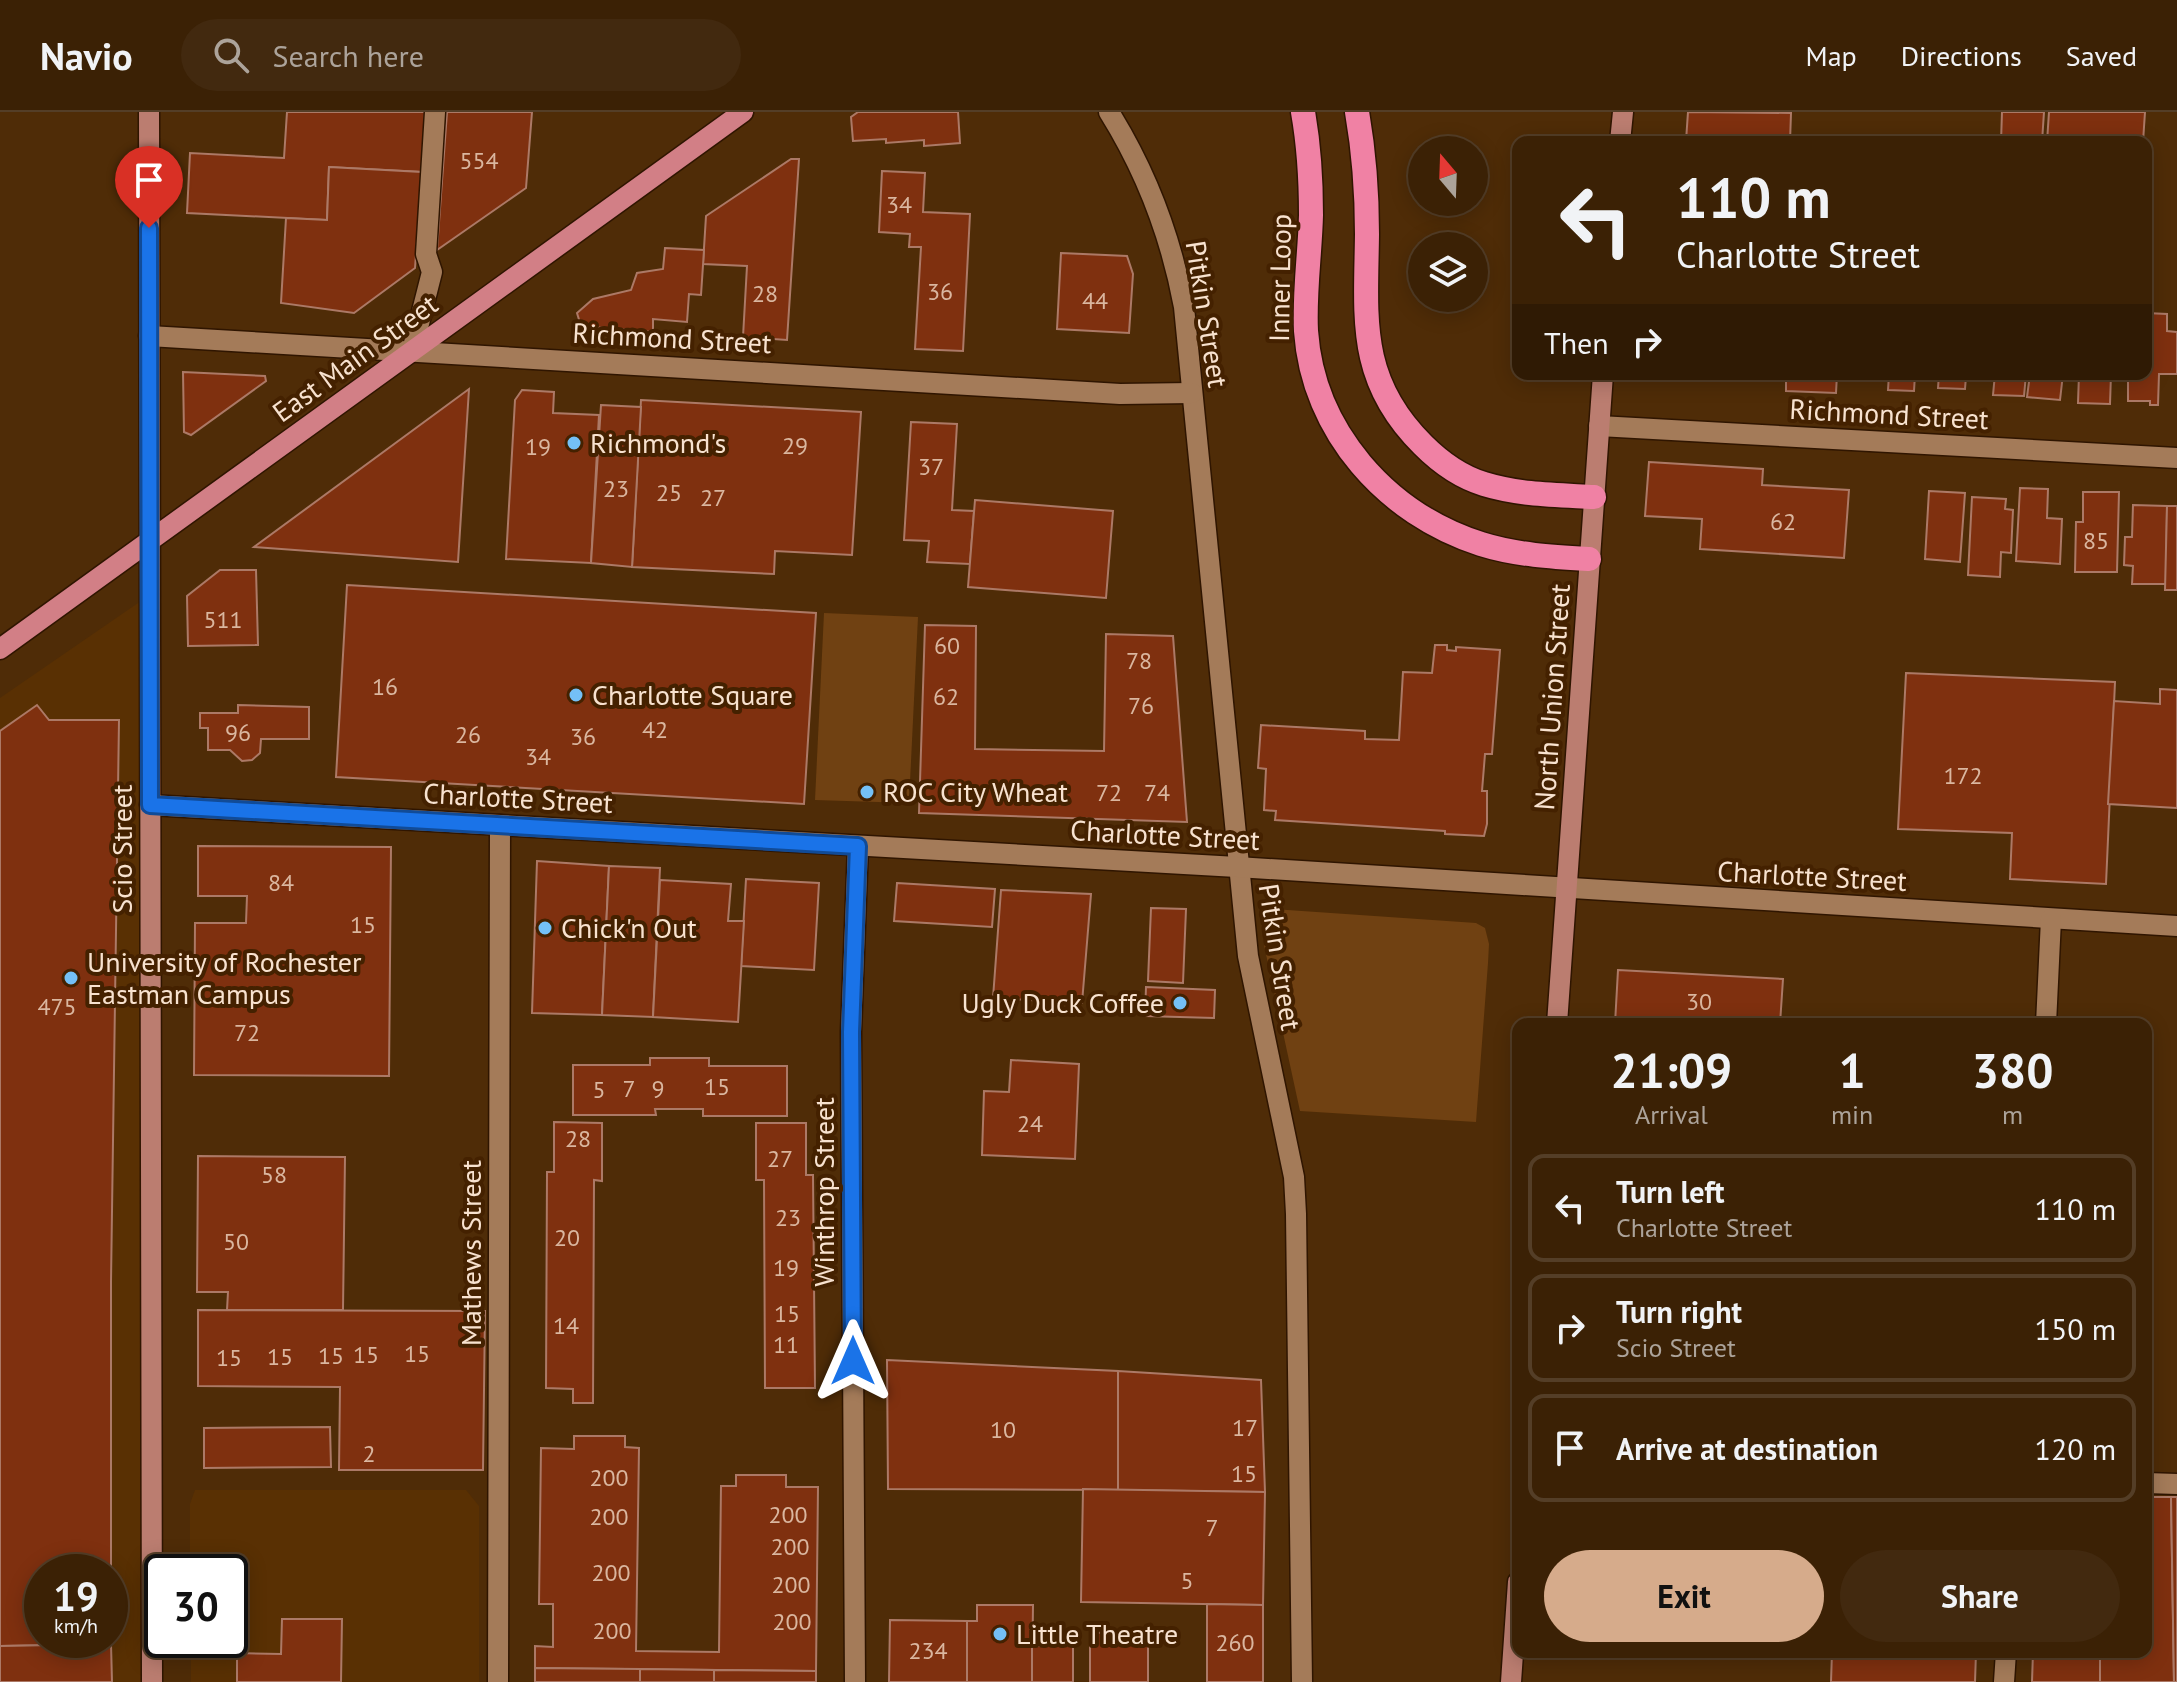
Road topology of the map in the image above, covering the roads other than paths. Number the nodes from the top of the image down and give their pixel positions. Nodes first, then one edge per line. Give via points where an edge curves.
1 (149, 112) edge
2 (435, 112) edge
3 (743, 112) edge
4 (1109, 112) edge
5 (1303, 112) edge
6 (1357, 112) edge
7 (1623, 112) edge
8 (1621, 136) edge
9 (149, 336) junction
10 (412, 351) junction
11 (1603, 380) edge
12 (1192, 393) junction
13 (1599, 426) junction
14 (2177, 458) edge
15 (1594, 497) junction
16 (149, 541) junction
17 (1589, 559) junction
18 (0, 649) edge
19 (150, 805) junction
20 (500, 825) junction
21 (858, 846) junction
22 (1237, 867) junction
23 (1566, 888) junction
24 (2051, 919) junction
25 (2177, 926) edge
26 (1557, 1018) edge
27 (2046, 1018) edge
28 (2152, 1483) edge
29 (2177, 1484) edge
30 (1513, 1658) edge
31 (2006, 1658) edge
32 (152, 1682) edge
33 (498, 1682) edge
34 (855, 1682) edge
35 (1302, 1682) edge
36 (1511, 1682) edge
37 (2004, 1682) edge

1 - 9 street, Scio Street
2 - 10 street via 426,254 432,272
3 - 10 main road, East Main Street
4 - 12 street, Pitkin Street via 1146,178 1172,254 1184,307
5 - 17 highway, Inner Loop via 1310,185 1308,349 1322,400 1340,436 1381,487 1437,527 1509,551
6 - 15 highway via 1366,199 1365,319 1376,370 1391,405 1429,451 1471,479 1522,492
7 - 8 street
9 - 10 street, Richmond Street
9 - 16 street, Scio Street
10 - 12 street, Richmond Street via 1120,394
10 - 16 main road, East Main Street
11 - 13 street, North Union Street
12 - 22 street, Pitkin Street
13 - 14 street, Richmond Street
13 - 15 street, North Union Street
15 - 17 street, North Union Street
16 - 18 main road, East Main Street
16 - 19 street, Scio Street
17 - 23 street, North Union Street
19 - 20 street, Charlotte Street
19 - 32 street, Scio Street
20 - 21 street, Charlotte Street
20 - 33 street, Mathews Street
21 - 22 street, Charlotte Street
21 - 34 street, Winthrop Street via 851,1032
22 - 23 street, Charlotte Street
22 - 35 street, Pitkin Street via 1253,988 1296,1194
23 - 24 street, Charlotte Street
23 - 26 street, North Union Street
24 - 25 street, Charlotte Street
24 - 27 street
28 - 29 street
30 - 36 street
31 - 37 street

